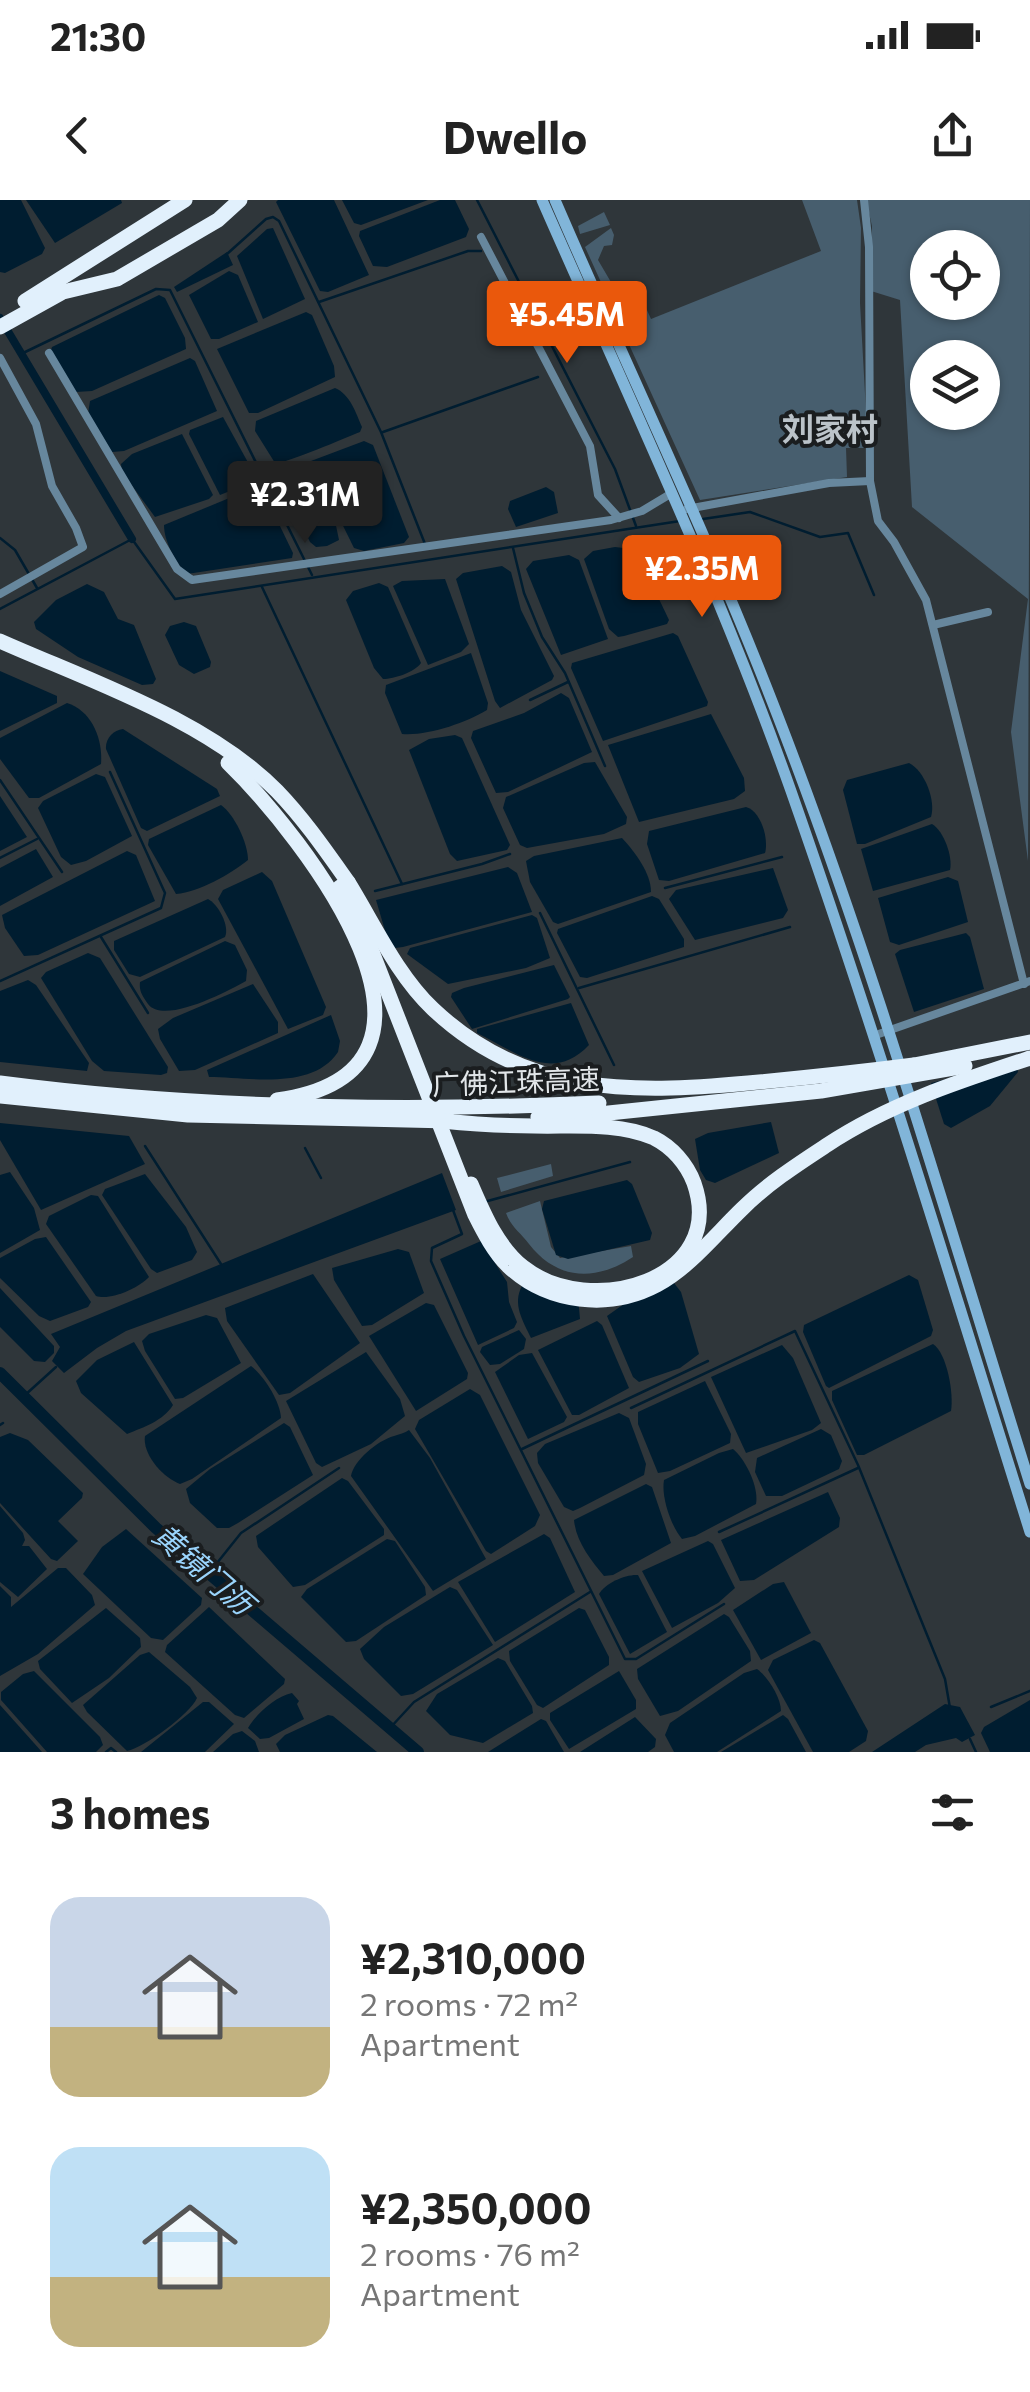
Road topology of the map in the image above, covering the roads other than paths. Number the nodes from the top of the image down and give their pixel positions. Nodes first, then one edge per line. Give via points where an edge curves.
1 (186, 200) edge
2 (240, 200) edge
3 (542, 200) edge
4 (556, 200) edge
5 (864, 200) edge
6 (482, 236) dead end
7 (21, 308) junction
8 (0, 316) edge
9 (0, 326) edge
10 (49, 352) dead end
11 (0, 358) edge
12 (870, 480) junction
13 (672, 494) junction
14 (686, 509) junction
15 (619, 518) junction
16 (0, 594) edge
17 (988, 612) dead end
18 (933, 625) junction
19 (0, 644) edge
20 (340, 886) junction
21 (1027, 982) edge
22 (887, 1032) junction
23 (873, 1036) junction
24 (1030, 1042) edge
25 (1030, 1055) edge
26 (914, 1065) junction
27 (0, 1083) edge
28 (0, 1096) edge
29 (216, 1104) junction
30 (599, 1115) junction
31 (1030, 1484) edge
32 (1030, 1532) edge

1 - 7 highway
2 - 7 highway via 116,280
3 - 13 main road
4 - 14 main road
5 - 12 street
6 - 15 street via 590,446 598,496
7 - 8 highway
7 - 9 highway
10 - 15 street via 177,568 192,580
11 - 16 street via 36,424 52,486 83,547
12 - 14 street
12 - 18 street via 878,522 926,600
13 - 14 main road
13 - 15 street
14 - 22 main road via 778,716
14 - 23 main road
17 - 18 street
18 - 21 street
19 - 20 highway via 228,763 290,817
19 - 20 highway via 188,728 238,758 314,834
20 - 25 highway, bridge via 489,1242 524,1279 568,1298 612,1300 660,1284 759,1194 828,1144 920,1096
20 - 26 highway, bridge via 430,1006 479,1045 545,1076 594,1086 696,1088
20 - 29 highway via 372,980 369,1043 349,1072 320,1090
20 - 30 highway, bridge via 496,1237 535,1275 592,1292 640,1284 669,1268 689,1244 698,1210 691,1174 671,1149
21 - 22 street
22 - 23 street
22 - 31 main road
23 - 32 main road
24 - 26 highway, 广佛江珠高速
25 - 30 highway, 广佛江珠高速, bridge via 822,1091
26 - 30 highway, 广佛江珠高速, bridge
27 - 29 highway, 广佛江珠高速
28 - 30 highway, 广佛江珠高速 via 188,1115 442,1121
29 - 30 highway, 广佛江珠高速

